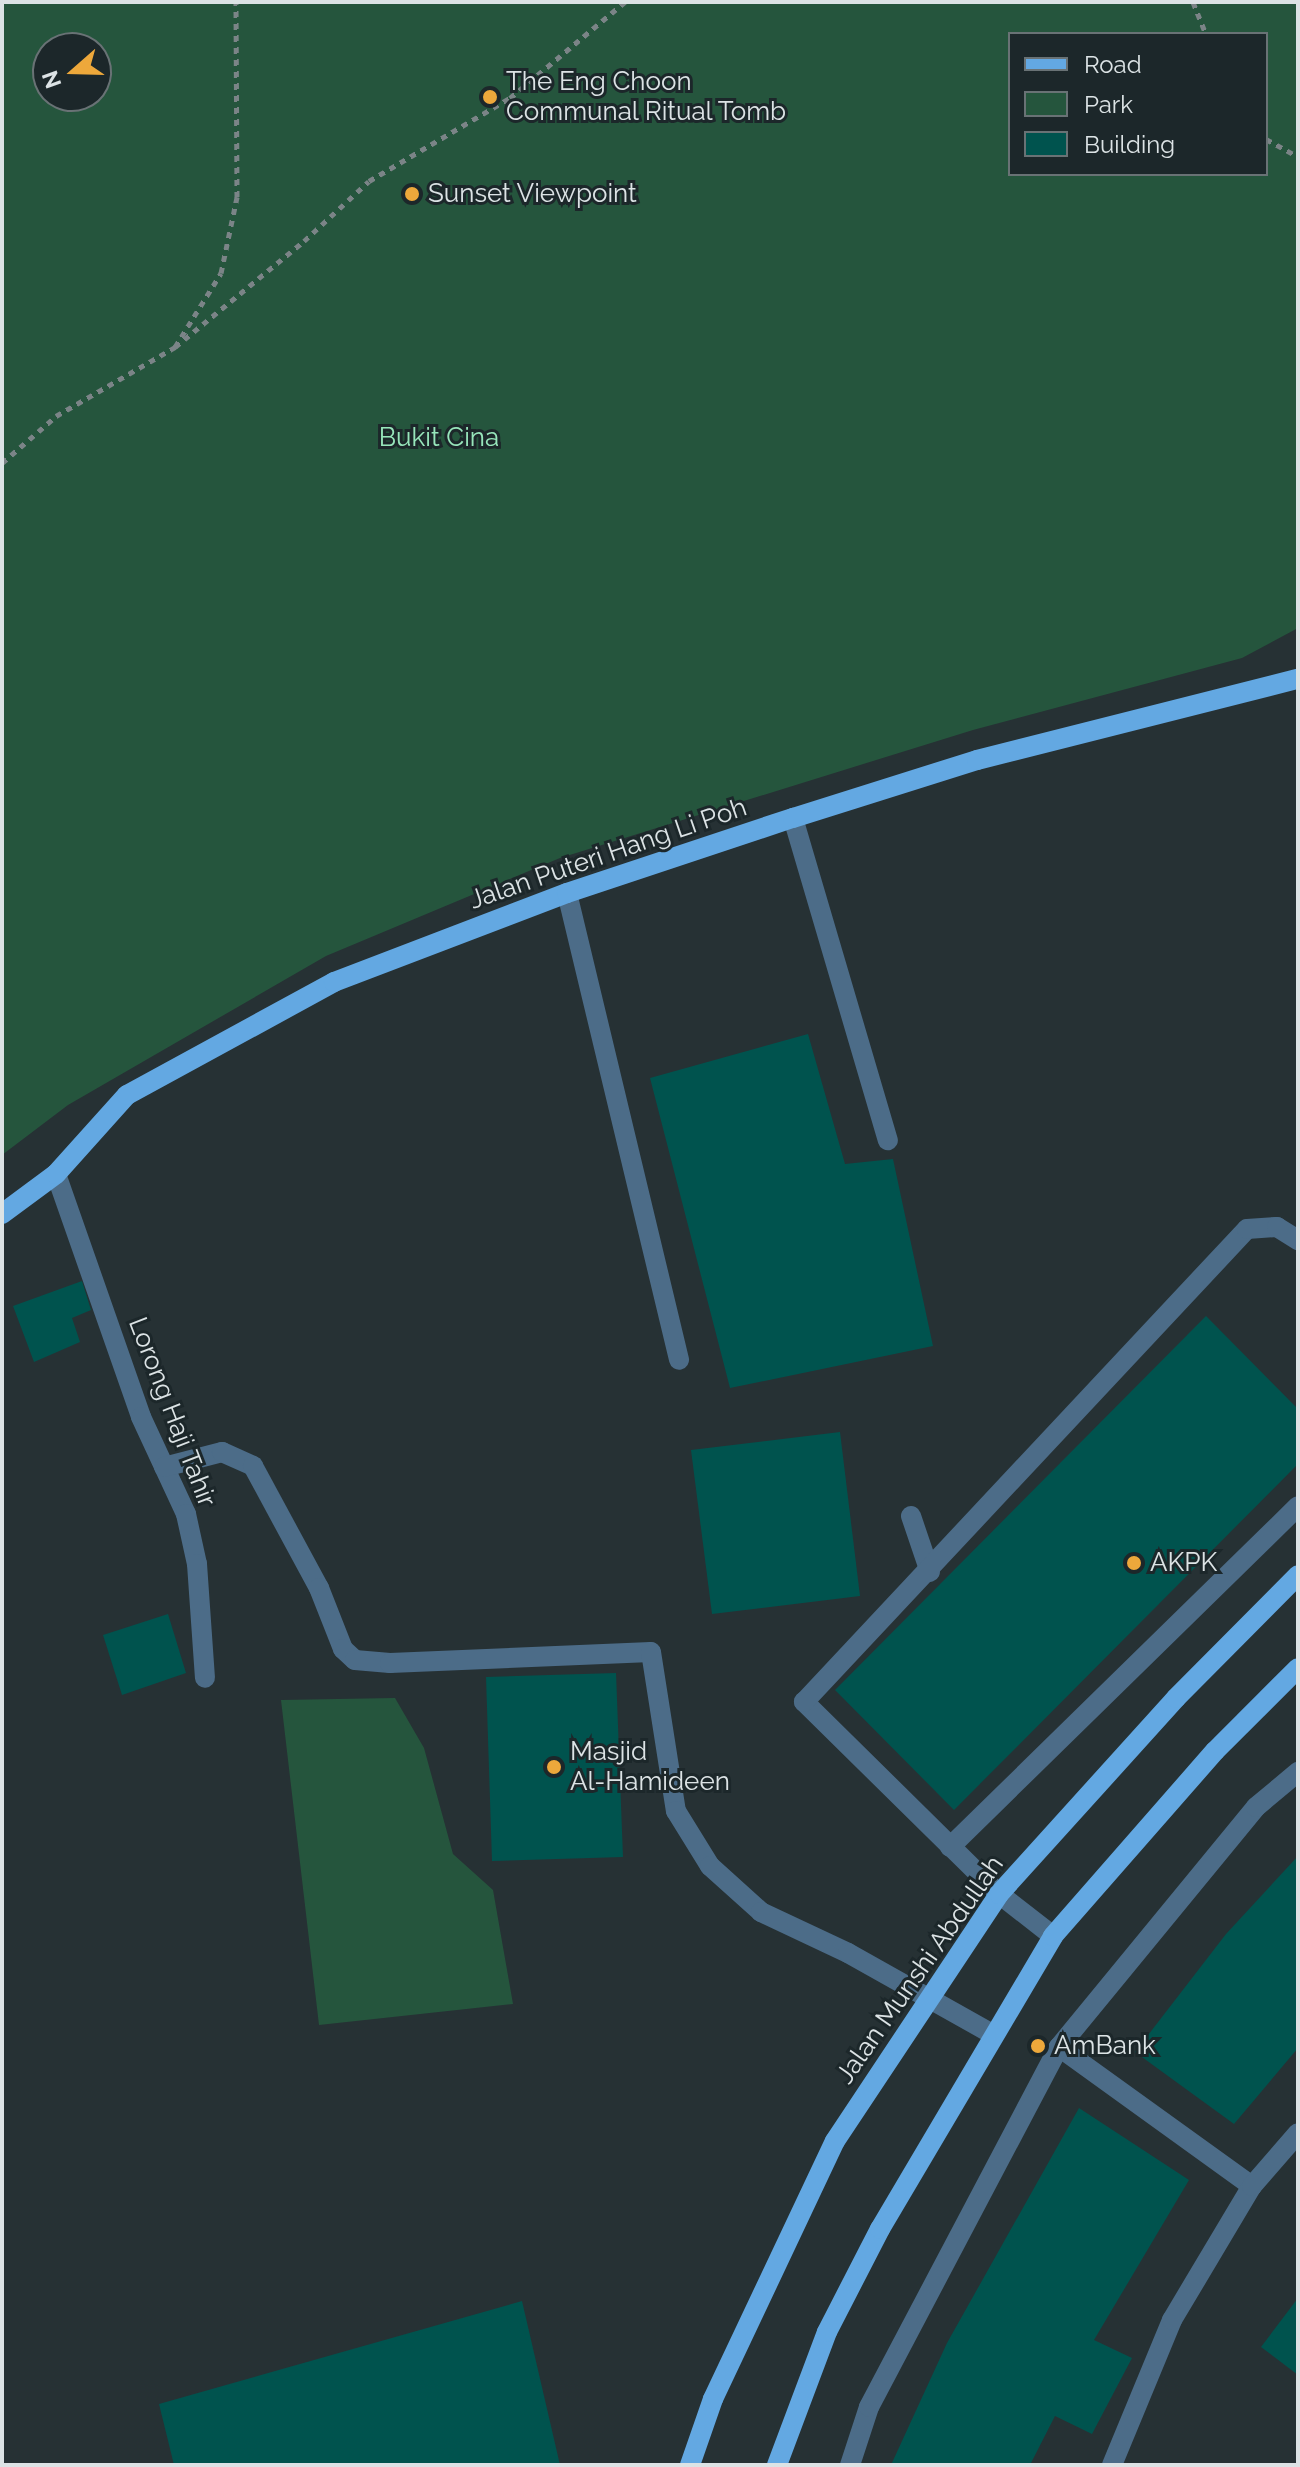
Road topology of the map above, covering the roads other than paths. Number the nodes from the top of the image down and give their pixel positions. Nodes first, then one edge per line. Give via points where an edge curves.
1 (1298, 679) edge
2 (793, 818) junction
3 (567, 893) junction
4 (888, 1140) dead end
5 (56, 1174) junction
6 (2, 1214) edge
7 (1298, 1240) edge
8 (679, 1360) dead end
9 (164, 1467) junction
10 (1298, 1506) edge
11 (911, 1516) dead end
12 (930, 1572) junction
13 (1298, 1575) edge
14 (1298, 1668) edge
15 (205, 1678) dead end
16 (1298, 1772) edge
17 (950, 1847) junction
18 (999, 1894) junction
19 (1053, 1936) junction
20 (929, 1998) junction
21 (994, 2035) junction
22 (1059, 2047) junction
23 (1298, 2133) edge
24 (1252, 2186) junction
25 (690, 2465) edge
26 (777, 2465) edge
27 (850, 2465) edge
28 (1112, 2465) edge

1 - 2 main road, Jalan Puteri Hang Li Poh via 977,760
2 - 3 main road, Jalan Puteri Hang Li Poh
2 - 4 street
3 - 5 main road, Jalan Puteri Hang Li Poh via 334,982 127,1095
3 - 8 street
5 - 6 main road, Jalan Puteri Hang Li Poh
5 - 9 street, Lorong Haji Tahir
7 - 12 street via 1277,1227 1247,1229
9 - 15 street, Lorong Haji Tahir via 186,1514 197,1564
9 - 20 street via 222,1452 253,1466 319,1588 343,1649 355,1660 651,1652 676,1811 710,1866 761,1912
10 - 17 street
11 - 12 street
12 - 17 street via 804,1702
13 - 18 main road, Jalan Munshi Abdullah via 1176,1698
14 - 19 main road via 1215,1751
16 - 22 street via 1256,1807
17 - 18 street
18 - 19 street
18 - 20 main road, Jalan Munshi Abdullah
19 - 21 main road
20 - 21 street
20 - 25 main road, Jalan Munshi Abdullah via 835,2141 713,2399
21 - 26 main road via 880,2229 827,2332
22 - 24 street
22 - 27 street via 869,2407
23 - 24 street
24 - 28 street via 1172,2320

